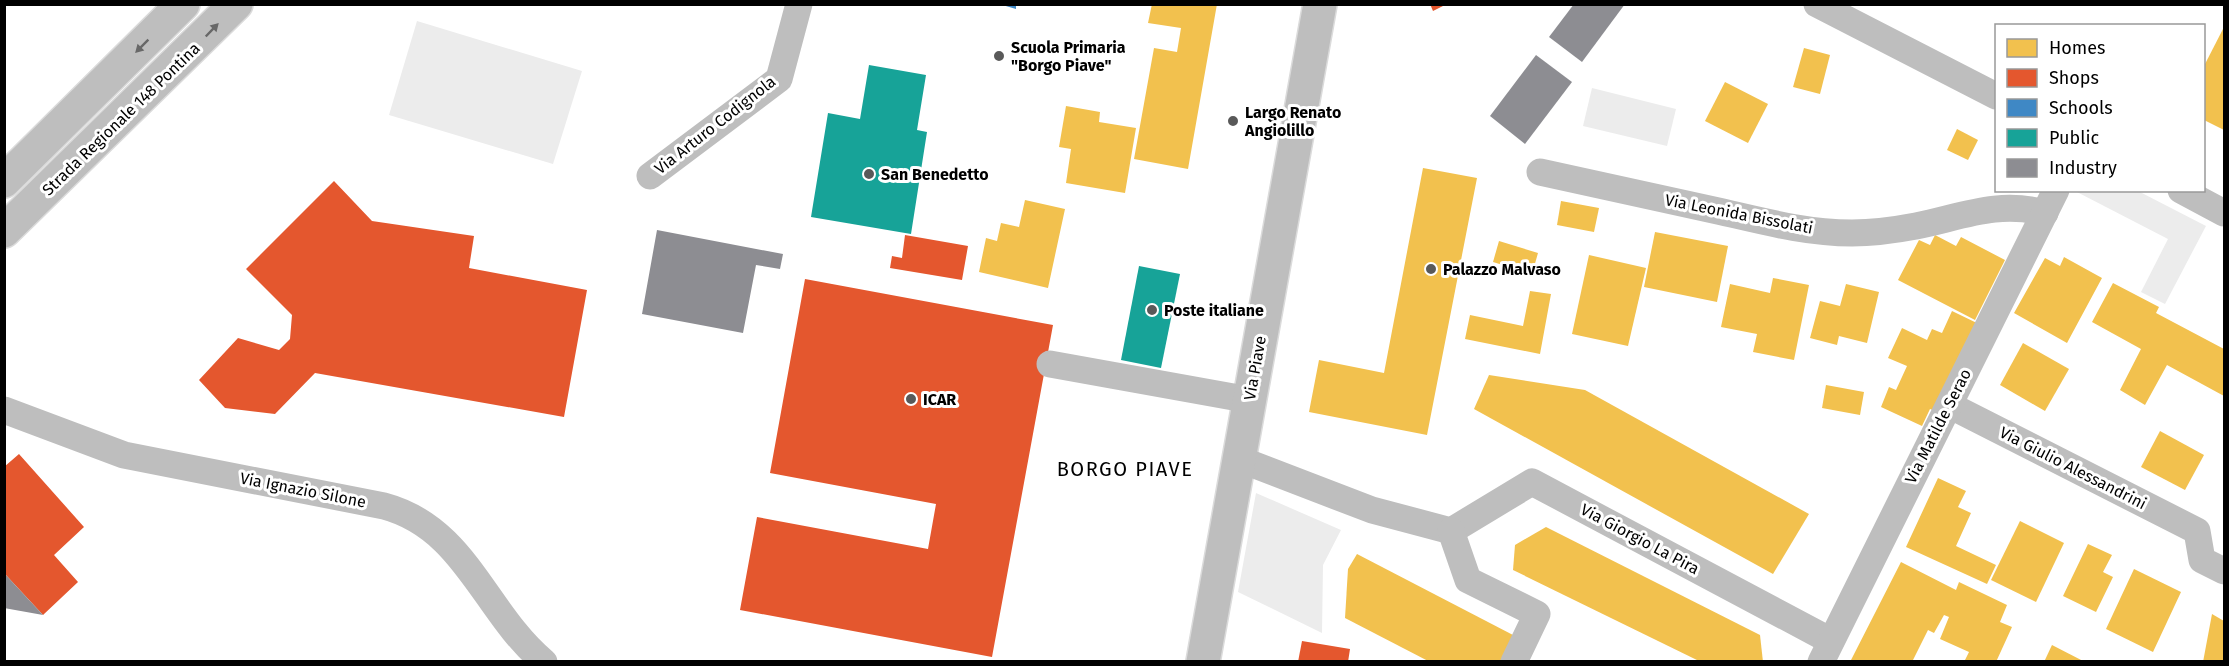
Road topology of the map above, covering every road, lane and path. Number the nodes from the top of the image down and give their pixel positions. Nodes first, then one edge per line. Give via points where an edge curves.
1 (183, 4) edge
2 (236, 4) edge
3 (799, 4) edge
4 (1320, 4) edge
5 (1817, 4) edge
6 (1995, 95) edge
7 (1540, 172) dead end
8 (650, 176) dead end
9 (4, 181) edge
10 (2185, 192) edge
11 (2050, 202) edge
12 (2224, 213) edge
13 (4, 231) edge
14 (1050, 364) dead end
15 (1250, 400) junction
16 (1949, 405) junction
17 (4, 410) edge
18 (1239, 459) junction
19 (1451, 531) junction
20 (2224, 571) edge
21 (1826, 651) edge
22 (544, 662) edge
23 (1203, 662) edge
24 (1514, 662) edge

1 -> 9 main road
13 -> 2 main road, Strada Regionale 148 Pontina
3 - 8 street, Via Arturo Codignola via 779,79
4 - 15 main road, Via Piave
5 - 6 street
7 - 11 street, Via Leonida Bissolati via 1802,230 1852,233
10 - 12 street
11 - 16 street, Via Matilde Serao
14 - 15 street
15 - 18 main road, Via Piave
16 - 20 street, Via Giulio Alessandrini via 2197,531 2202,560
16 - 21 street, Via Matilde Serao
17 - 22 street, Via Ignazio Silone via 124,455 404,513 440,535 508,624
18 - 19 street via 1372,510
18 - 23 main road, Via Piave
19 - 21 street, Via Giorgio La Pira via 1532,482
19 - 24 street via 1468,580 1537,614

